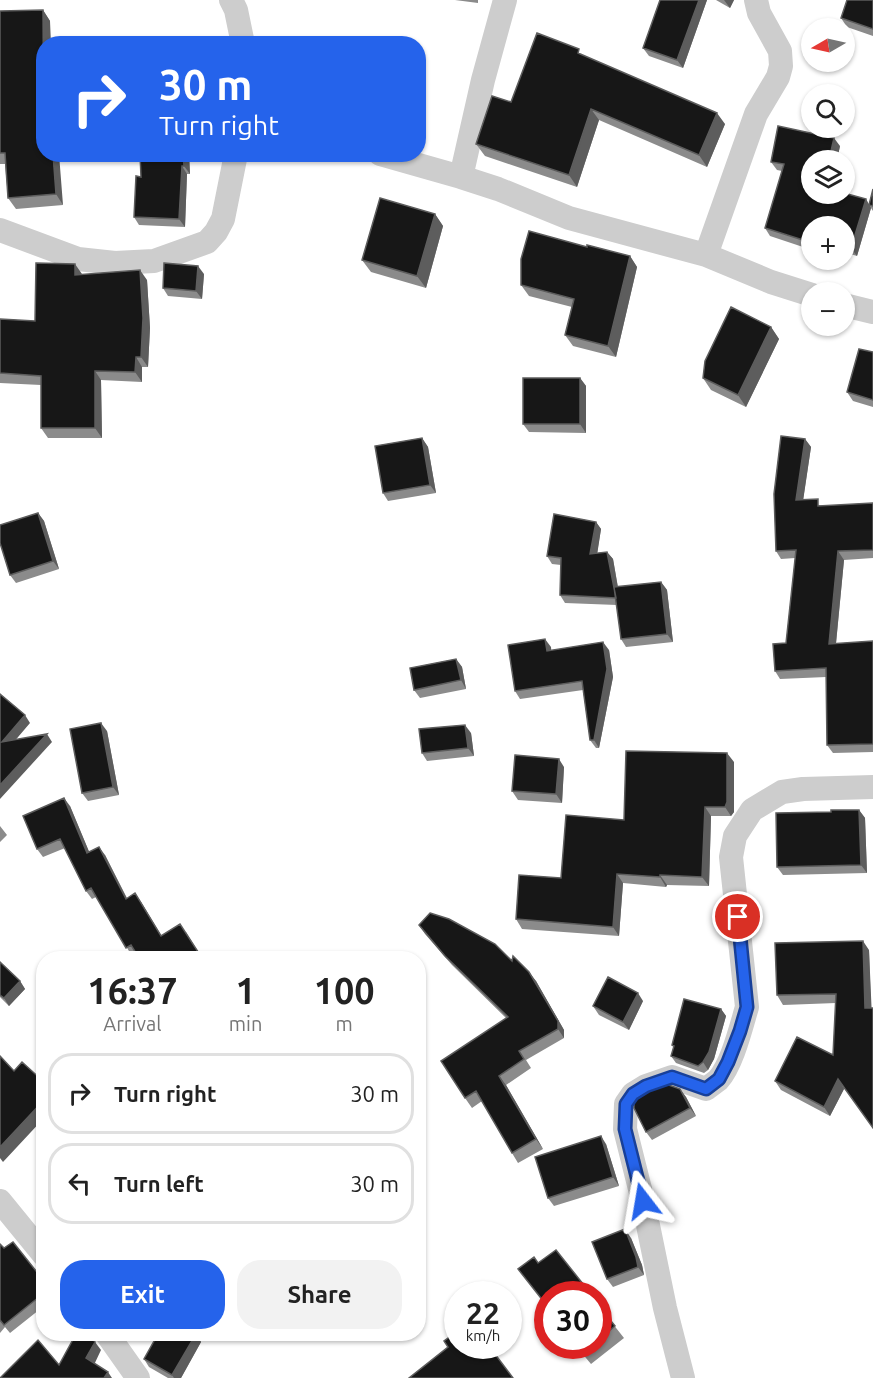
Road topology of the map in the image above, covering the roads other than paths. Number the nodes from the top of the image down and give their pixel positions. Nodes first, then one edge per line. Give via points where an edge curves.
1 (231, 0) edge
2 (505, 0) edge
3 (756, 0) edge
4 (241, 36) edge
5 (234, 162) edge
6 (408, 162) edge
7 (461, 177) junction
8 (0, 230) edge
9 (705, 255) junction
10 (801, 292) edge
11 (855, 308) edge
12 (873, 312) edge
13 (873, 787) edge
14 (0, 1201) edge
15 (36, 1245) edge
16 (112, 1341) edge
17 (138, 1378) edge
18 (683, 1378) edge

1 - 4 street
2 - 7 street
3 - 9 street via 780,51 781,66 756,114
5 - 8 street via 223,219 216,232 207,242 154,261 115,263 78,259
6 - 7 street
7 - 9 street via 569,218
9 - 10 street
11 - 12 street
13 - 18 street via 782,792 752,810 735,836 731,857 747,1007 728,1062 719,1079 706,1089 672,1077 646,1086 626,1104 625,1129
14 - 15 street
16 - 17 street

